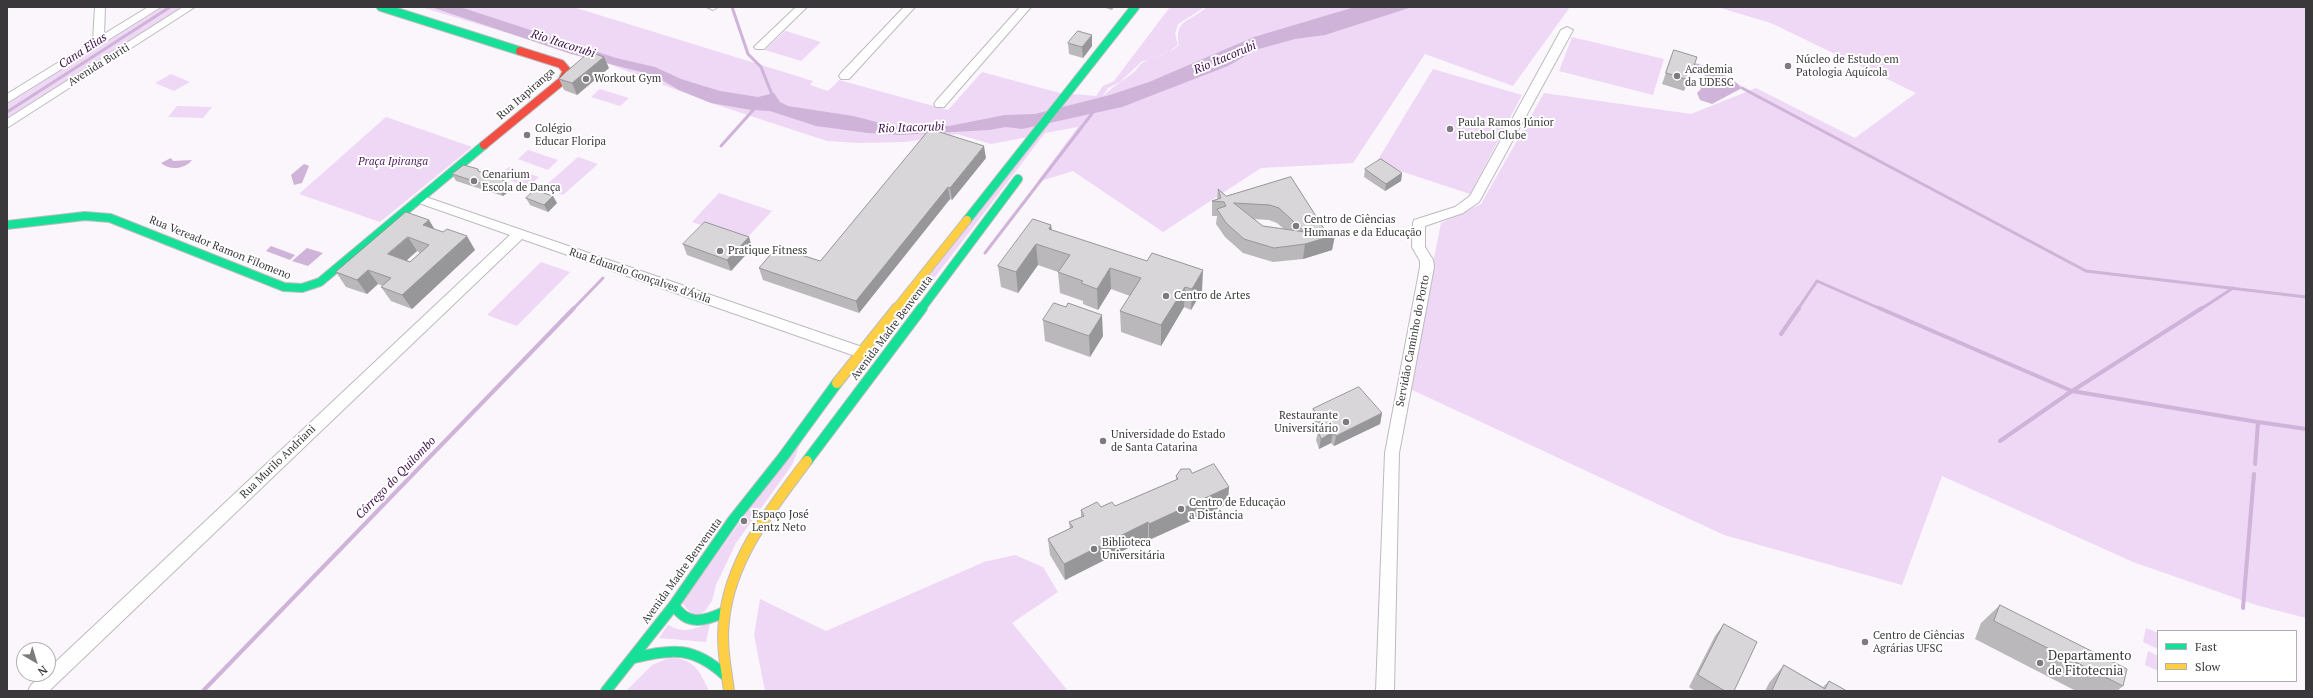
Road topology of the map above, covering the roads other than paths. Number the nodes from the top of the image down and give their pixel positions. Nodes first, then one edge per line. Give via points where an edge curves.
1 (100, 7) edge
2 (156, 7) edge
3 (190, 7) edge
4 (381, 7) edge
5 (802, 7) edge
6 (910, 7) edge
7 (1026, 7) edge
8 (1135, 7) edge
9 (1567, 30) dead end
10 (98, 43) junction
11 (760, 46) dead end
12 (844, 76) dead end
13 (7, 99) edge
14 (940, 104) dead end
15 (7, 124) edge
16 (1024, 170) dead end
17 (420, 199) junction
18 (7, 225) edge
19 (519, 234) junction
20 (886, 319) junction
21 (903, 334) junction
22 (863, 362) junction
23 (863, 386) junction
24 (674, 605) junction
25 (722, 613) junction
26 (634, 658) junction
27 (726, 675) junction
28 (626, 680) dead end
29 (38, 691) edge
30 (606, 691) edge
31 (730, 691) edge
32 (1385, 691) edge

1 - 10 street
2 - 10 street, Avenida Buriti
3 - 15 street, Avenida Buriti
4 - 17 main road, Rua Itapiranga via 561,64 567,71 562,81
5 - 11 street
6 - 12 street
7 - 14 street
8 - 20 main road, Avenida Madre Benvenuta via 923,276
9 - 32 street, Servidão Caminho do Porto via 1474,199 1459,210 1419,223 1418,243 1427,260 1427,267 1392,453
10 - 13 street, Avenida Buriti
16 - 21 main road, Avenida Madre Benvenuta
17 - 18 main road, Rua Vereador Ramon Filomeno via 320,282 296,290 284,288 110,218 85,216
17 - 19 street, Rua Eduardo Gonçalves d'Ávila
19 - 22 street, Rua Eduardo Gonçalves d'Ávila
19 - 29 street, Rua Murilo Andriani
20 - 21 main road via 894,330
20 - 22 main road, Avenida Madre Benvenuta
21 - 23 main road, Avenida Madre Benvenuta
22 - 23 main road
22 - 24 main road, Avenida Madre Benvenuta via 733,520
23 - 25 main road, Avenida Madre Benvenuta via 756,530 733,573
24 - 25 main road via 676,612 688,622 705,622
24 - 26 main road, Avenida Madre Benvenuta
25 - 27 main road, Avenida Madre Benvenuta
26 - 27 main road via 656,651 677,649 697,652 714,661
26 - 28 main road, Avenida Madre Benvenuta
26 - 30 main road, Avenida Madre Benvenuta
27 - 31 main road, Avenida Madre Benvenuta

